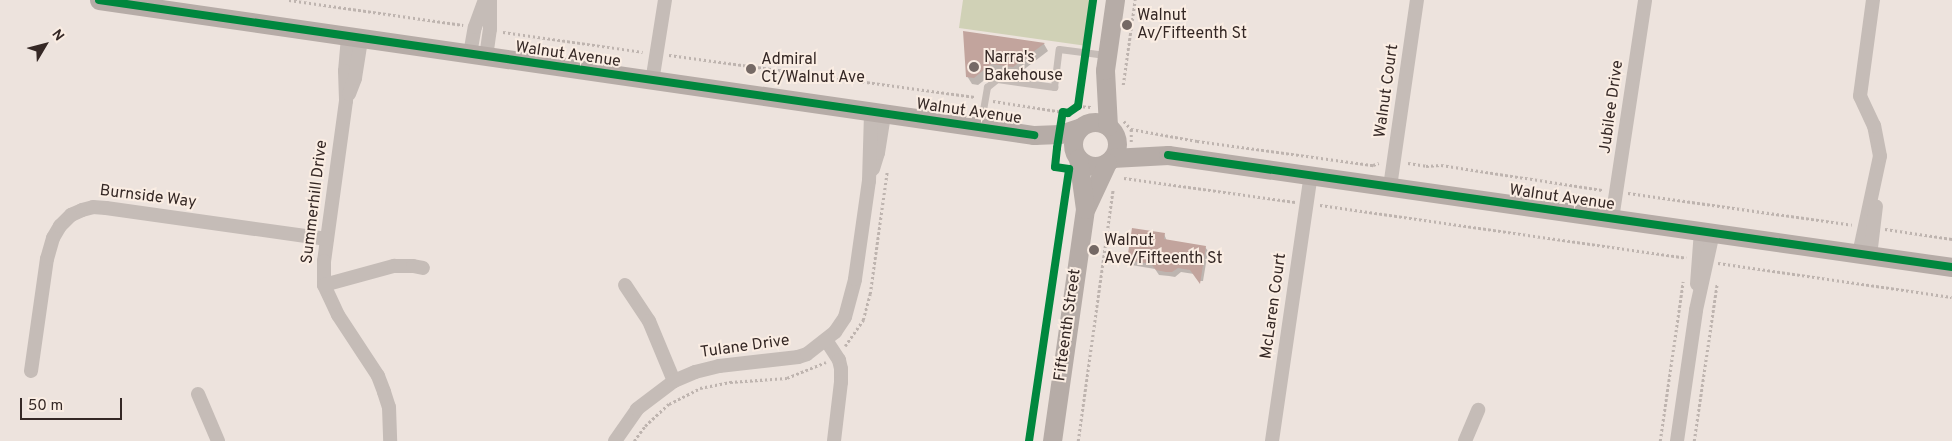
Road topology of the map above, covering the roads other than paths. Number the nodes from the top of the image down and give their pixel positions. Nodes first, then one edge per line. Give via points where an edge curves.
1 (99, 0) edge
2 (485, 0) edge
3 (490, 0) edge
4 (665, 0) edge
5 (1115, 0) edge
6 (1417, 0) edge
7 (1645, 0) edge
8 (1874, 0) edge
9 (354, 38) junction
10 (478, 56) junction
11 (1106, 63) junction
12 (652, 82) junction
13 (877, 113) junction
14 (1081, 127) junction
15 (980, 128) junction
16 (1034, 136) junction
17 (1119, 141) junction
18 (1077, 156) junction
19 (1311, 175) junction
20 (1390, 187) junction
21 (1085, 209) junction
22 (1612, 219) junction
23 (1707, 232) junction
24 (327, 238) junction
25 (1865, 255) junction
26 (423, 268) dead end
27 (1952, 268) edge
28 (324, 285) junction
29 (625, 285) dead end
30 (826, 340) junction
31 (31, 371) dead end
32 (674, 380) junction
33 (198, 394) dead end
34 (1478, 410) dead end
35 (218, 441) edge
36 (390, 441) edge
37 (615, 441) edge
38 (834, 441) edge
39 (1052, 441) edge
40 (1272, 441) edge
41 (1465, 441) edge
42 (1677, 441) edge

1 - 9 street, Walnut Avenue
2 - 10 street via 475,27
3 - 10 street via 490,29
4 - 12 street
5 - 11 street, Fifteenth Street
6 - 20 street, Walnut Court
7 - 22 street, Jubilee Drive
8 - 25 street via 1860,96 1877,135 1880,156
9 - 10 street, Walnut Avenue
9 - 24 street, Summerhill Drive via 354,78 346,102
10 - 12 street, Walnut Avenue
11 - 14 street, Fifteenth Street
11 - 15 lane via 1060,49 1054,87 997,79 987,87
11 - 17 street, Fifteenth Street
12 - 13 street, Walnut Avenue
13 - 15 street, Walnut Avenue
13 - 30 street, Tulane Drive via 878,153 868,181 851,299 845,317
14 - 16 street, Walnut Avenue via 1060,134
14 - 17 street via 1095,122
14 - 18 street via 1073,141
15 - 16 street, Walnut Avenue
16 - 18 street, Walnut Avenue
17 - 18 street via 1095,166 1088,165
17 - 19 street, Walnut Avenue via 1168,156
17 - 21 street, Fifteenth Street
18 - 21 street, Fifteenth Street
19 - 20 street, Walnut Avenue
19 - 40 street, McLaren Court
20 - 22 street, Walnut Avenue
21 - 39 street, Fifteenth Street
22 - 23 street, Walnut Avenue
23 - 25 street, Walnut Avenue
23 - 42 street
24 - 28 street, Summerhill Drive
24 - 31 street, Burnside Way via 106,208 82,210 70,216 53,238
25 - 27 street, Walnut Avenue
26 - 28 street via 394,266
28 - 36 street, Summerhill Drive via 338,315 378,376 389,407
29 - 32 street via 649,321
30 - 32 street, Tulane Drive via 798,357 719,366
30 - 38 street via 836,354 842,382
32 - 37 street, Tulane Drive via 637,409
33 - 35 street
34 - 41 street

